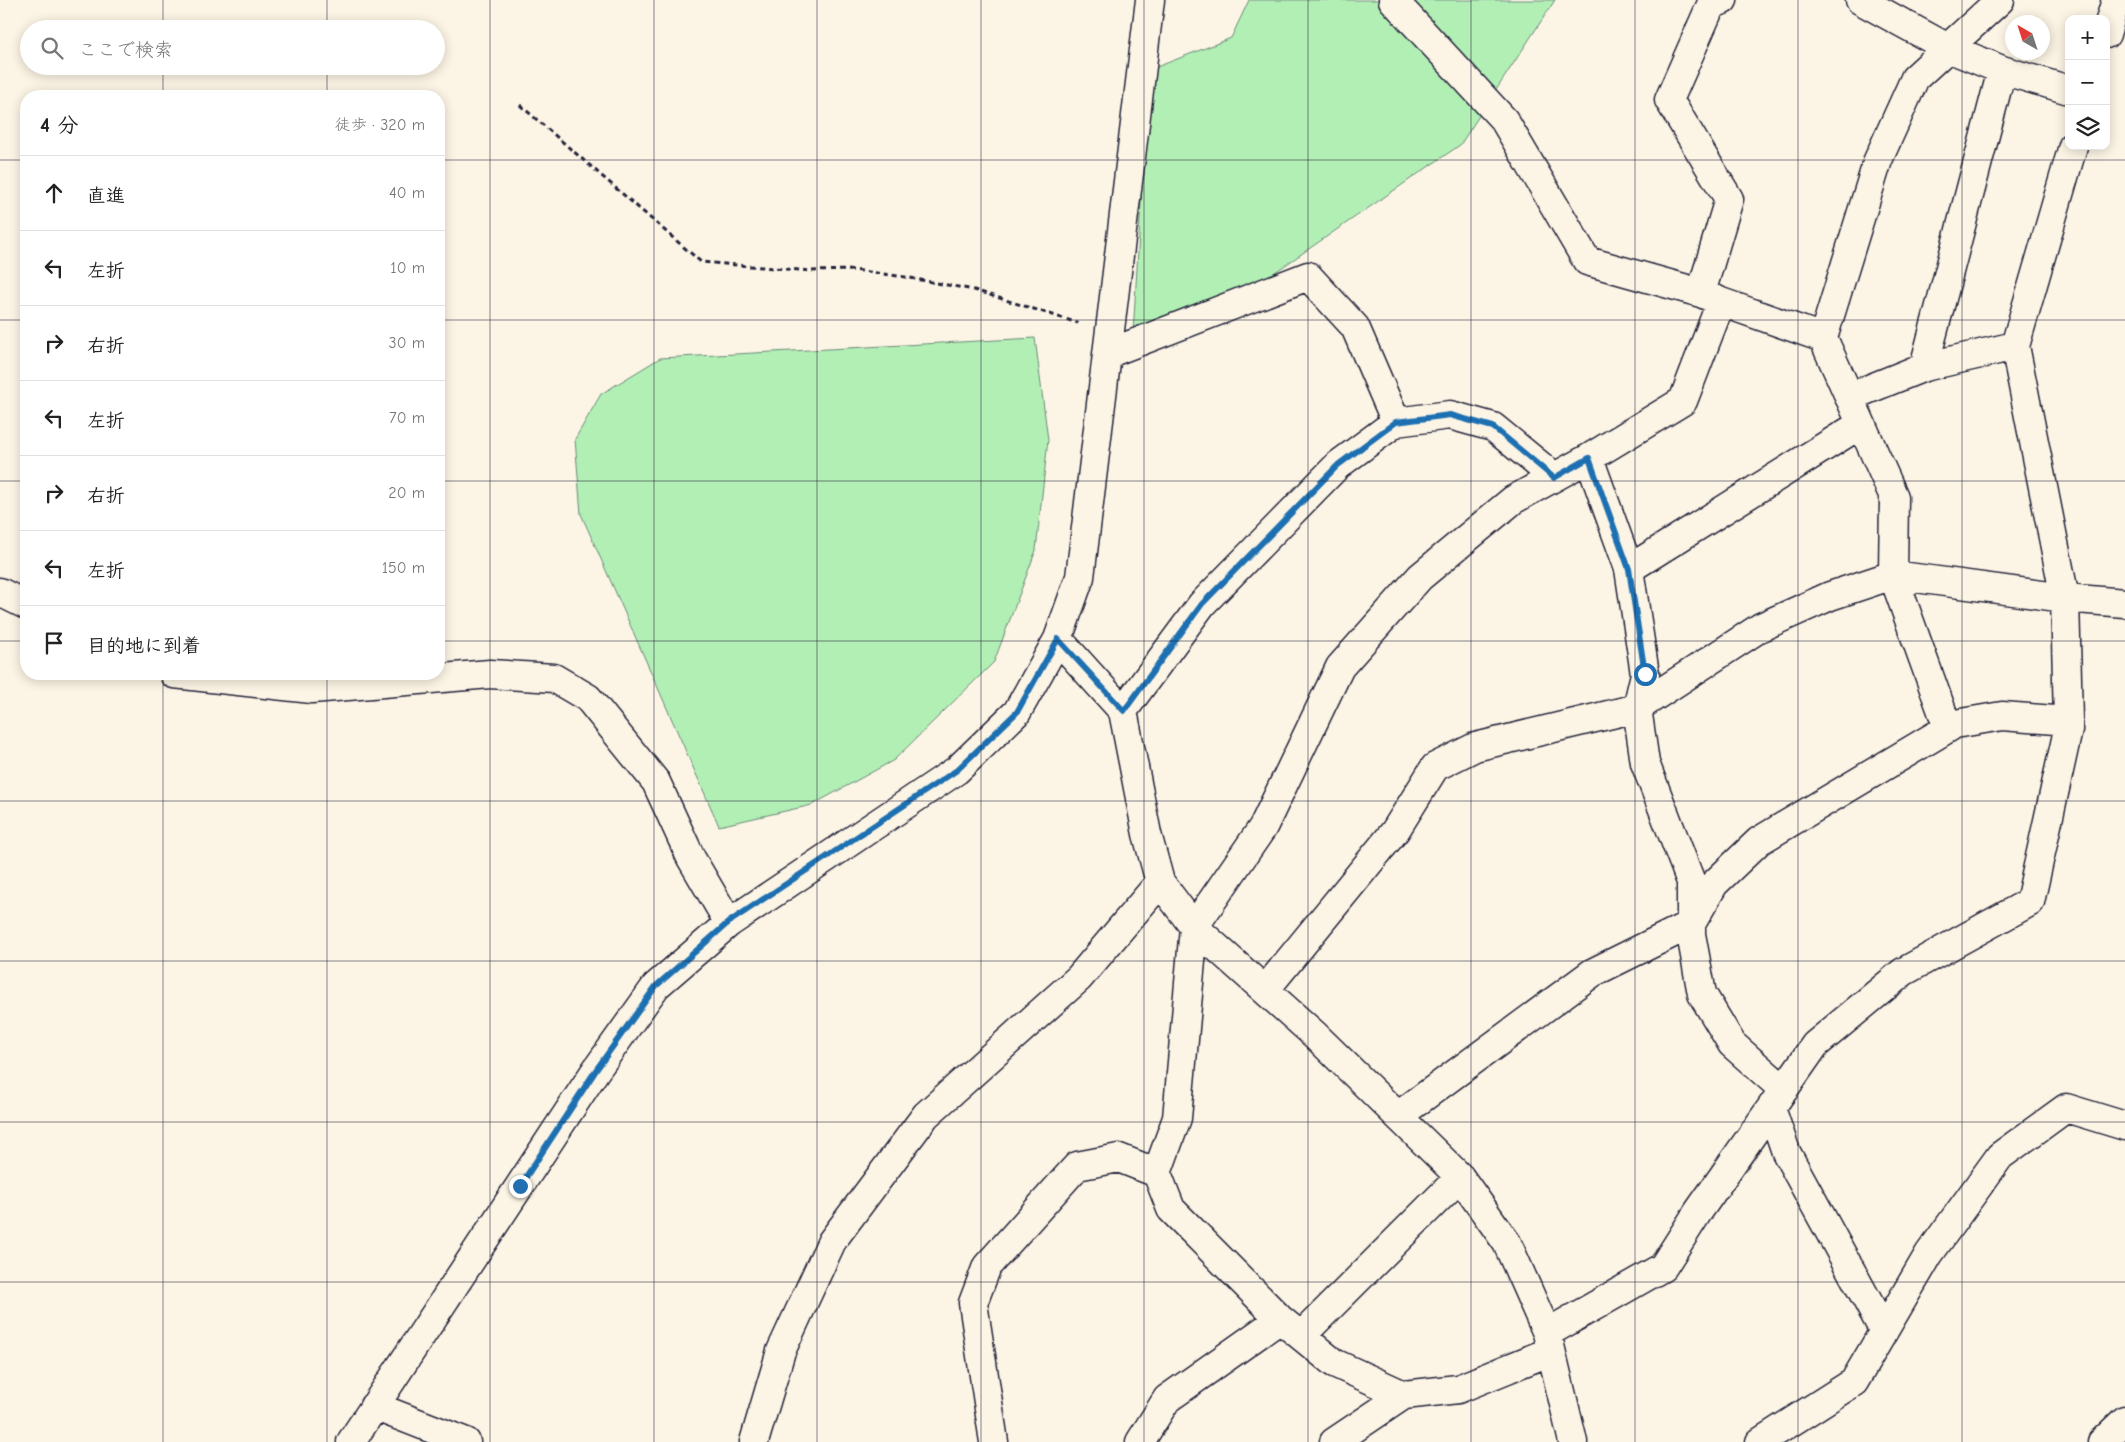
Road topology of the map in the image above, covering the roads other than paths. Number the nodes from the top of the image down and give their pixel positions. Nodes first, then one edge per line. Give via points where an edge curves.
1 (1150, 0) edge
2 (1393, 0) edge
3 (1723, 0) edge
4 (1860, 0) edge
5 (2000, 0) edge
6 (2116, 0) edge
7 (2110, 20) edge
8 (1948, 48) junction
9 (2002, 70) junction
10 (2065, 89) edge
11 (2072, 150) edge
12 (1711, 297) junction
13 (1823, 338) junction
14 (1108, 344) junction
15 (2015, 346) junction
16 (1924, 368) junction
17 (1849, 396) junction
18 (1396, 422) junction
19 (1861, 424) junction
20 (1589, 458) junction
21 (1554, 478) junction
22 (1629, 569) junction
23 (1893, 575) junction
24 (0, 592) edge
25 (2064, 598) junction
26 (20, 602) edge
27 (2125, 603) edge
28 (1058, 639) junction
29 (445, 678) edge
30 (229, 680) edge
31 (419, 680) edge
32 (1637, 708) junction
33 (1124, 711) junction
34 (2068, 721) junction
35 (1948, 728) junction
36 (1160, 882) junction
37 (729, 922) junction
38 (1691, 924) junction
39 (1194, 927) junction
40 (1265, 990) junction
41 (1778, 1099) junction
42 (1398, 1116) junction
43 (2125, 1126) edge
44 (1157, 1173) junction
45 (1460, 1177) junction
46 (1280, 1319) junction
47 (1884, 1331) junction
48 (1301, 1336) junction
49 (1549, 1342) junction
50 (1404, 1395) junction
51 (374, 1406) junction
52 (2125, 1420) edge
53 (351, 1442) edge
54 (466, 1442) edge
55 (754, 1442) edge
56 (994, 1442) edge
57 (1140, 1442) edge
58 (1334, 1442) edge
59 (1573, 1442) edge
60 (1760, 1442) edge
61 (2102, 1442) edge

1 - 14 street
2 - 12 street via 1504,120 1587,261
3 - 12 street via 1711,5 1669,100 1729,199
4 - 8 street
5 - 8 street
6 - 7 street
8 - 9 street
8 - 13 street via 1915,78 1878,160
9 - 10 street
9 - 16 street
11 - 15 street
12 - 13 street
12 - 20 street via 1683,401
13 - 17 street
14 - 18 street via 1308,276 1355,327
14 - 28 street via 1080,577
15 - 16 street
15 - 25 street
16 - 17 street
17 - 19 street
18 - 21 street via 1450,415 1493,427
18 - 33 street via 1338,465 1202,604
19 - 22 street
19 - 23 street via 1894,497
20 - 21 street
20 - 22 street
21 - 39 street via 1514,500 1420,576 1340,667 1263,827
22 - 32 street via 1645,674
23 - 25 street
23 - 32 street via 1830,596 1761,627
23 - 35 street
24 - 26 street
25 - 27 street
25 - 34 street
28 - 33 street
28 - 37 street via 1017,712 957,770
29 - 37 street via 490,674 554,678 588,698 656,782 690,858
30 - 31 street via 312,689
32 - 38 street via 1645,763 1691,882
32 - 40 street via 1475,747 1435,767 1395,830
33 - 36 street via 1147,834
34 - 35 street via 2002,716
34 - 41 street via 2030,902 1903,972 1815,1045
35 - 38 street via 1759,841 1714,884
36 - 39 street
36 - 55 street via 1079,978 926,1115 832,1241 780,1351
37 - 51 street via 656,986 596,1070
38 - 41 street via 1702,994 1732,1044
38 - 42 street via 1592,973
39 - 40 street
39 - 44 street via 1177,1118
40 - 42 street
41 - 47 street via 1786,1152
41 - 49 street via 1663,1267
42 - 45 street
43 - 47 street via 2066,1108 2000,1156 1929,1254
44 - 46 street via 1171,1209
44 - 56 street via 1119,1158 1077,1166 987,1266 973,1304
45 - 48 street
45 - 49 street via 1507,1244
46 - 48 street
46 - 57 street via 1168,1400
47 - 60 street via 1854,1382
48 - 50 street via 1334,1363
49 - 50 street via 1458,1389
49 - 59 street
50 - 58 street
51 - 53 street
51 - 54 street
52 - 61 street

